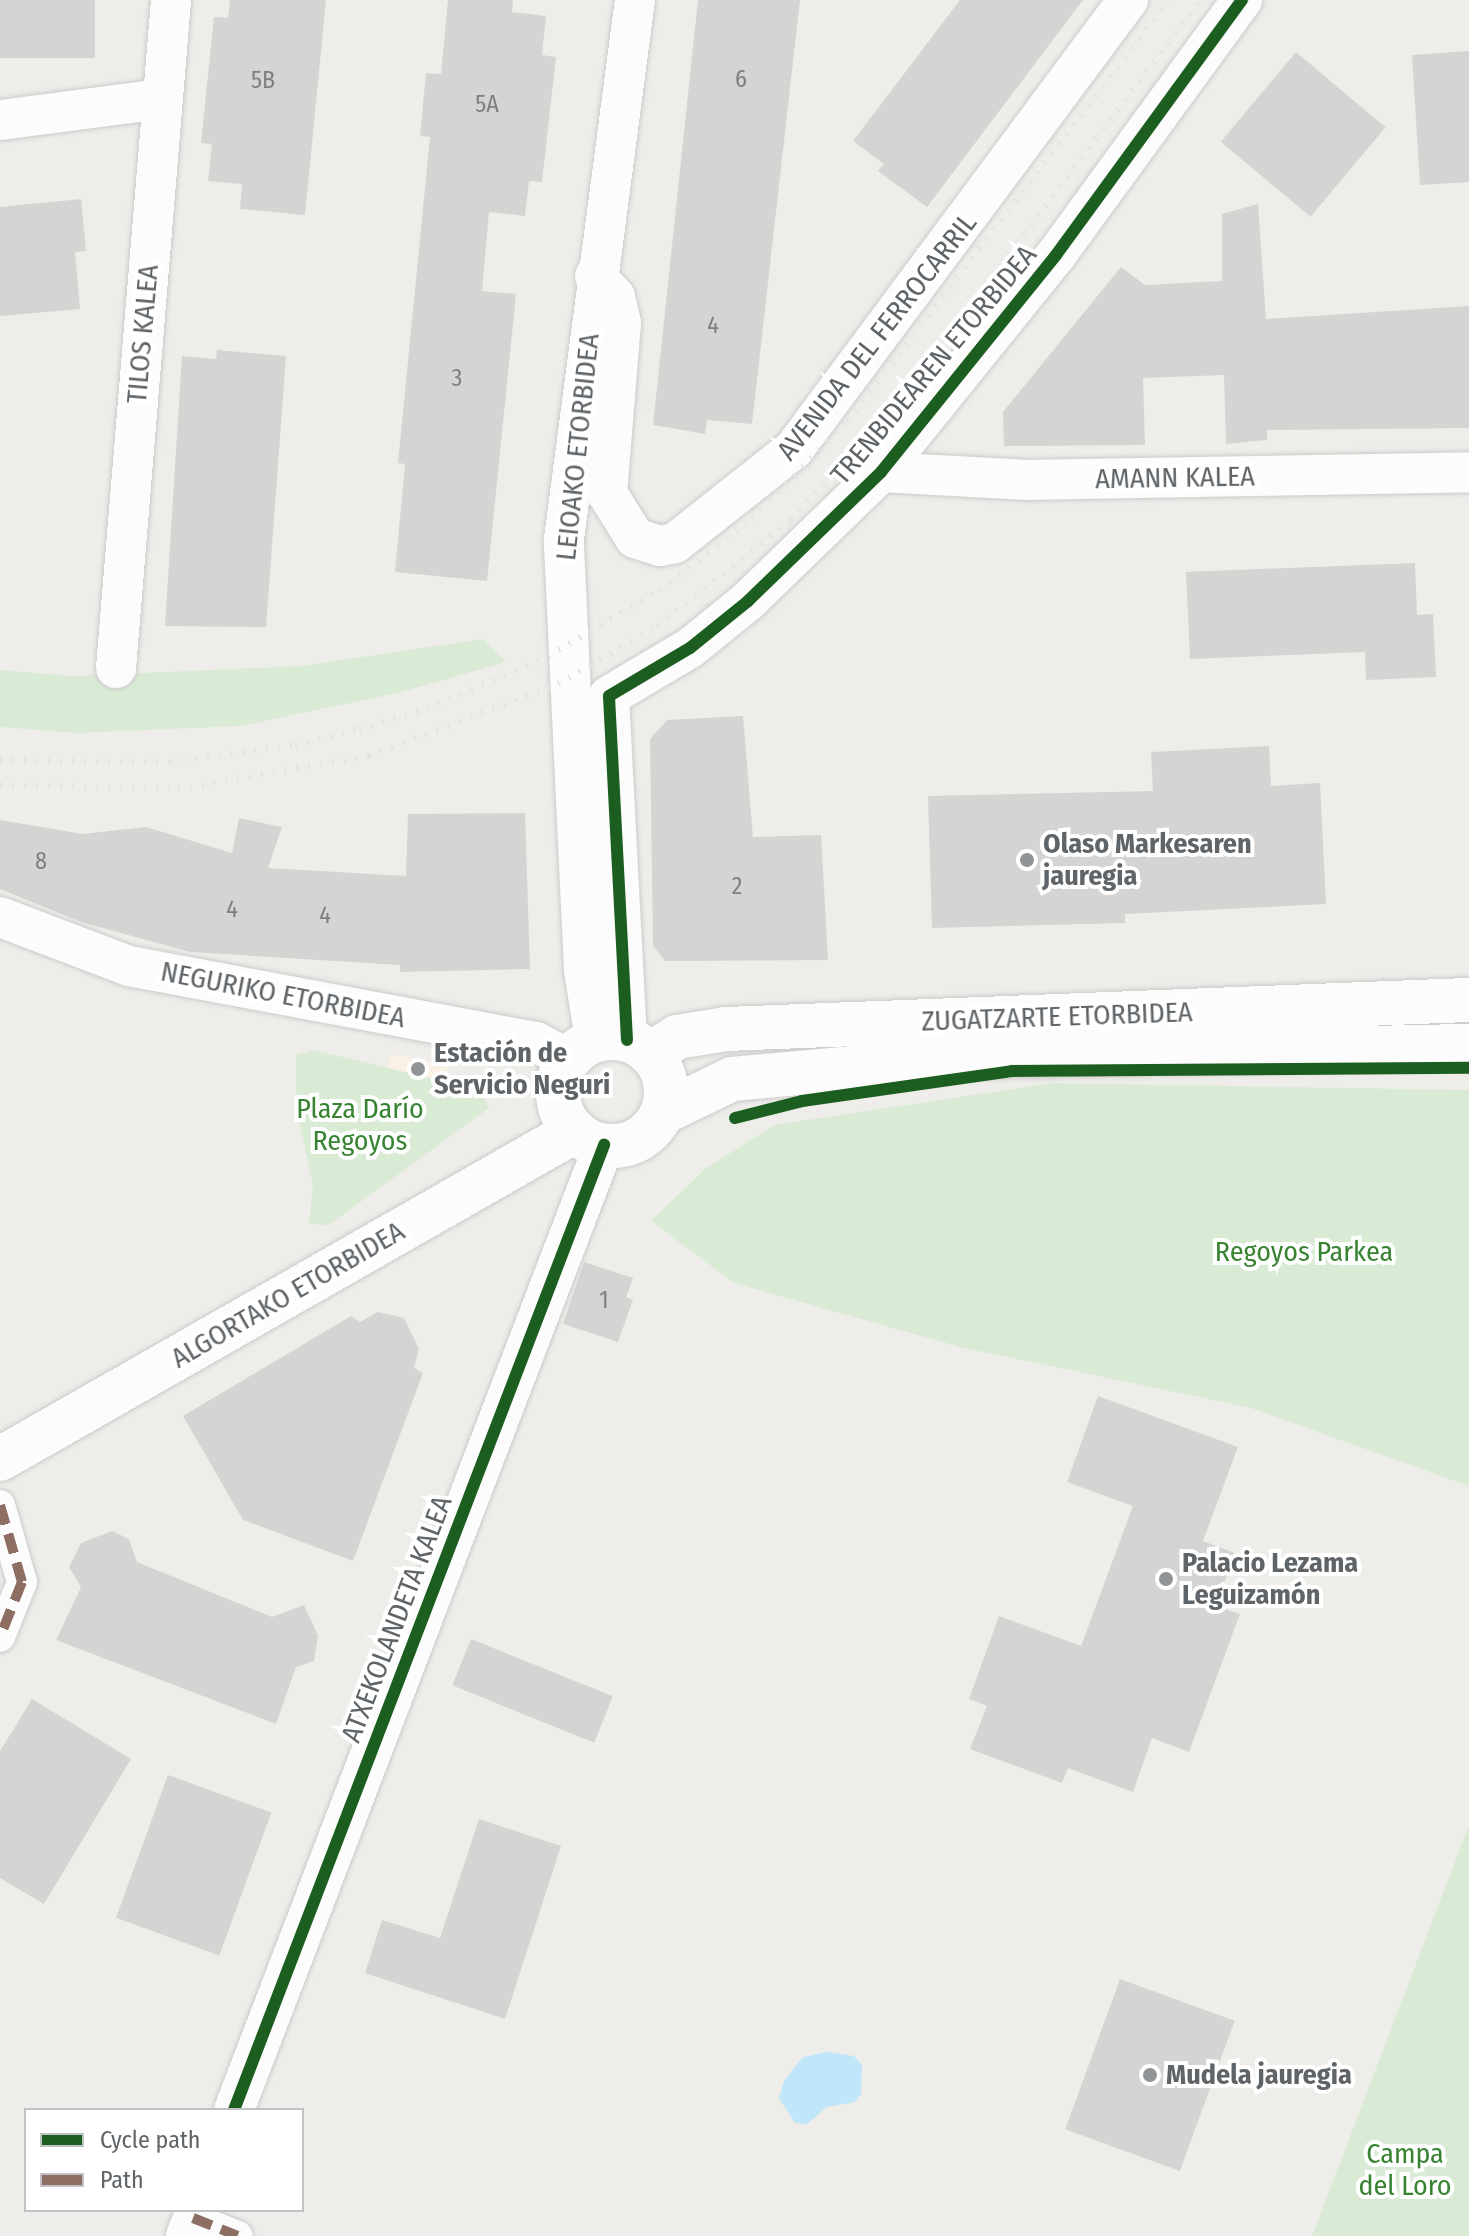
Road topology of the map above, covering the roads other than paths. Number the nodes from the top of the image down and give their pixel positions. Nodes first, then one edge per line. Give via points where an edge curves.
1 (171, 0) edge
2 (635, 0) edge
3 (1128, 0) edge
4 (1242, 0) edge
5 (162, 99) junction
6 (0, 120) edge
7 (595, 276) junction
8 (881, 472) junction
9 (1469, 472) edge
10 (116, 668) dead end
11 (0, 917) edge
12 (1469, 1000) edge
13 (1469, 1046) edge
14 (610, 1048) junction
15 (662, 1113) junction
16 (590, 1138) junction
17 (0, 1459) edge
18 (0, 1505) edge
19 (0, 1637) edge
20 (235, 2108) edge
21 (192, 2221) edge
22 (238, 2236) edge

1 - 5 street, TILOS KALEA
2 - 7 street, LEIOAKO ETORBIDEA
3 - 7 street, AVENIDA DEL FERROCARRIL via 794,449 675,543 660,546 635,538 607,493 621,323 615,297
4 - 8 street, TRENBIDEAREN ETORBIDEA via 1056,255
5 - 6 street
5 - 10 street, TILOS KALEA
7 - 14 street, LEIOAKO ETORBIDEA via 564,539 584,970
8 - 9 street, AMANN KALEA via 1028,480
8 - 14 street, TRENBIDEAREN ETORBIDEA via 748,601 676,657 609,696
11 - 14 street, NEGURIKO ETORBIDEA via 129,966 536,1042
12 - 14 street, ZUGATZARTE ETORBIDEA via 726,1029
13 - 15 street, ZUGATZARTE ETORBIDEA via 987,1056 732,1079
14 - 15 street via 665,1080
14 - 16 street via 558,1088
15 - 16 street via 638,1139
16 - 17 street, ALGORTAKO ETORBIDEA
16 - 20 street, ATXEKOLANDETA KALEA
18 - 19 street via 22,1582
21 - 22 street

